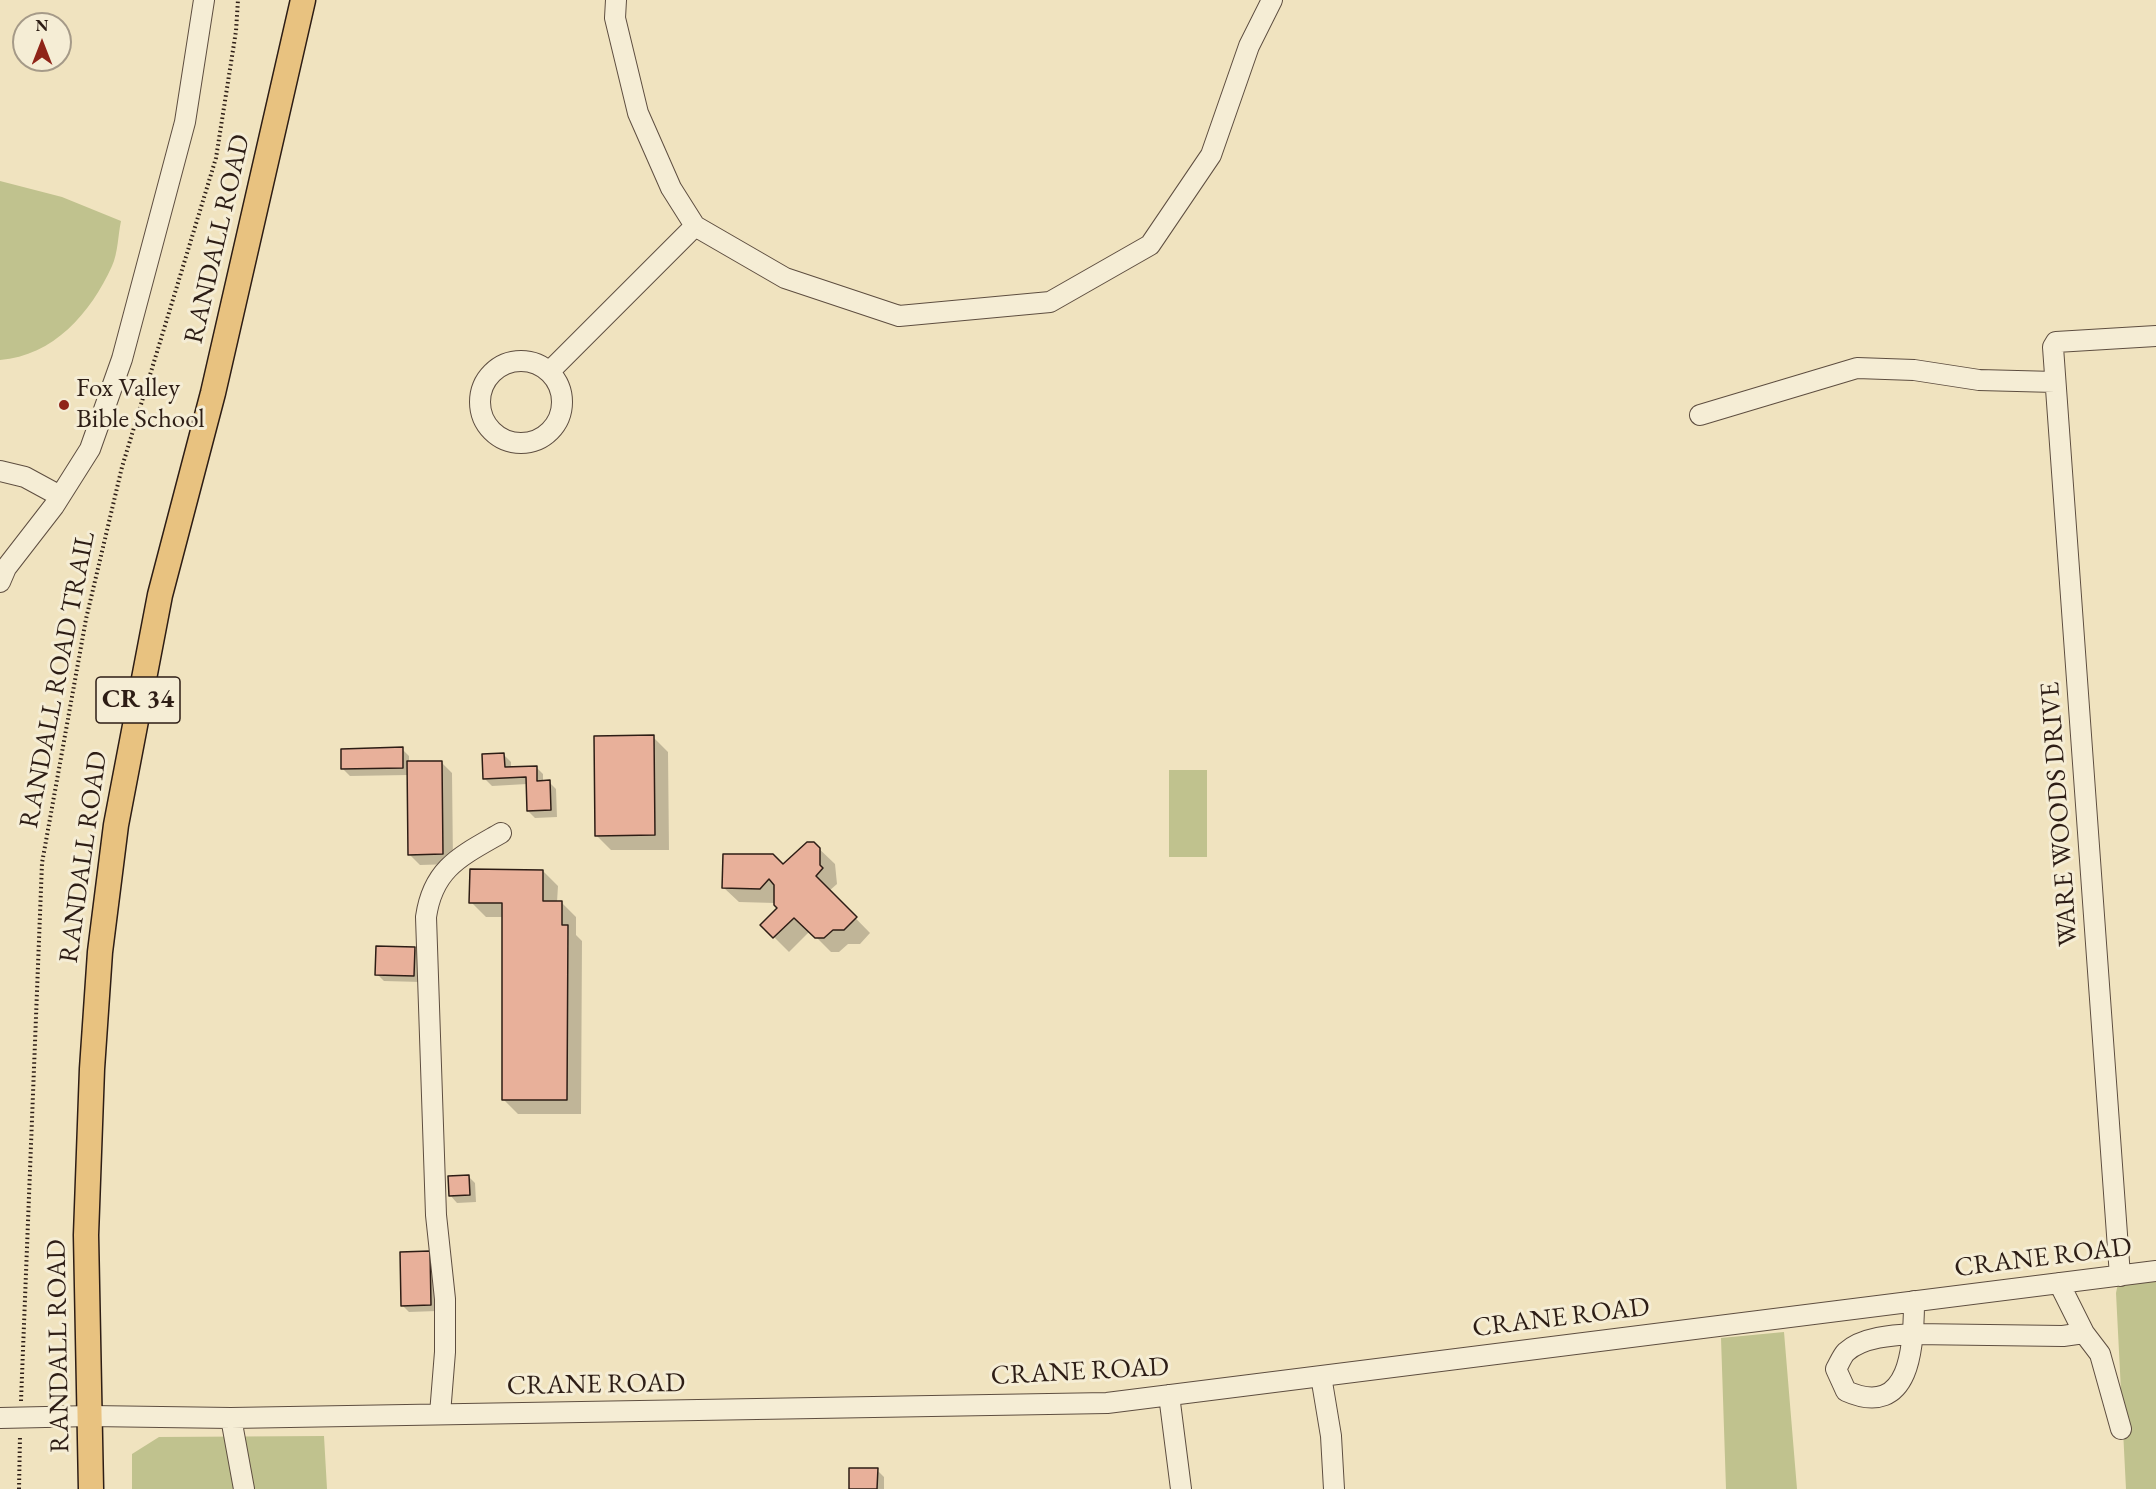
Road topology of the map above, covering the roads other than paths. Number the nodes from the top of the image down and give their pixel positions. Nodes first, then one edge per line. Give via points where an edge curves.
1 (204, 0) edge
2 (303, 0) edge
3 (616, 0) edge
4 (1272, 0) edge
5 (695, 226) junction
6 (2156, 336) edge
7 (549, 372) junction
8 (2055, 382) junction
9 (1700, 415) dead end
10 (0, 471) edge
11 (60, 496) junction
12 (0, 582) edge
13 (501, 833) dead end
14 (2156, 1271) edge
15 (2120, 1276) junction
16 (2059, 1283) junction
17 (1914, 1301) junction
18 (2084, 1333) junction
19 (1321, 1376) junction
20 (1169, 1395) junction
21 (440, 1414) junction
22 (91, 1416) junction
23 (0, 1418) edge
24 (231, 1418) junction
25 (2121, 1429) dead end
26 (92, 1489) edge
27 (244, 1489) edge
28 (1181, 1489) edge
29 (1334, 1489) edge

1 - 11 street via 185,122 122,359 90,449
2 - 22 main road, RANDALL ROAD / CR 34 via 223,350 160,595 116,825 100,952 92,1069 86,1235
3 - 5 street via 615,18 638,112 671,188
4 - 5 street via 1249,46 1211,155 1150,245 1050,302 899,316 785,278
5 - 7 street
6 - 8 street, WARE WOODS DRIVE via 2056,342
7 - 7 street via 562,394 559,419 552,430 530,443 517,444 492,433 479,408 480,393 490,375 508,363 522,361
8 - 9 street via 1978,380 1914,370 1857,368
8 - 15 street, WARE WOODS DRIVE
10 - 11 street via 25,477
11 - 12 street via 6,568
13 - 21 street via 452,863 436,880 426,917 436,1215 445,1299
14 - 15 street, CRANE ROAD
15 - 16 street, CRANE ROAD
16 - 17 street, CRANE ROAD
16 - 18 street
17 - 18 street via 1914,1334
17 - 19 street, CRANE ROAD
18 - 25 street via 2100,1354
19 - 20 street, CRANE ROAD
19 - 29 street via 1332,1436
20 - 21 street, CRANE ROAD via 1107,1403
20 - 28 street
21 - 24 street, CRANE ROAD
22 - 23 street, CRANE ROAD
22 - 24 street, CRANE ROAD
22 - 26 main road, RANDALL ROAD / CR 34
24 - 27 street

